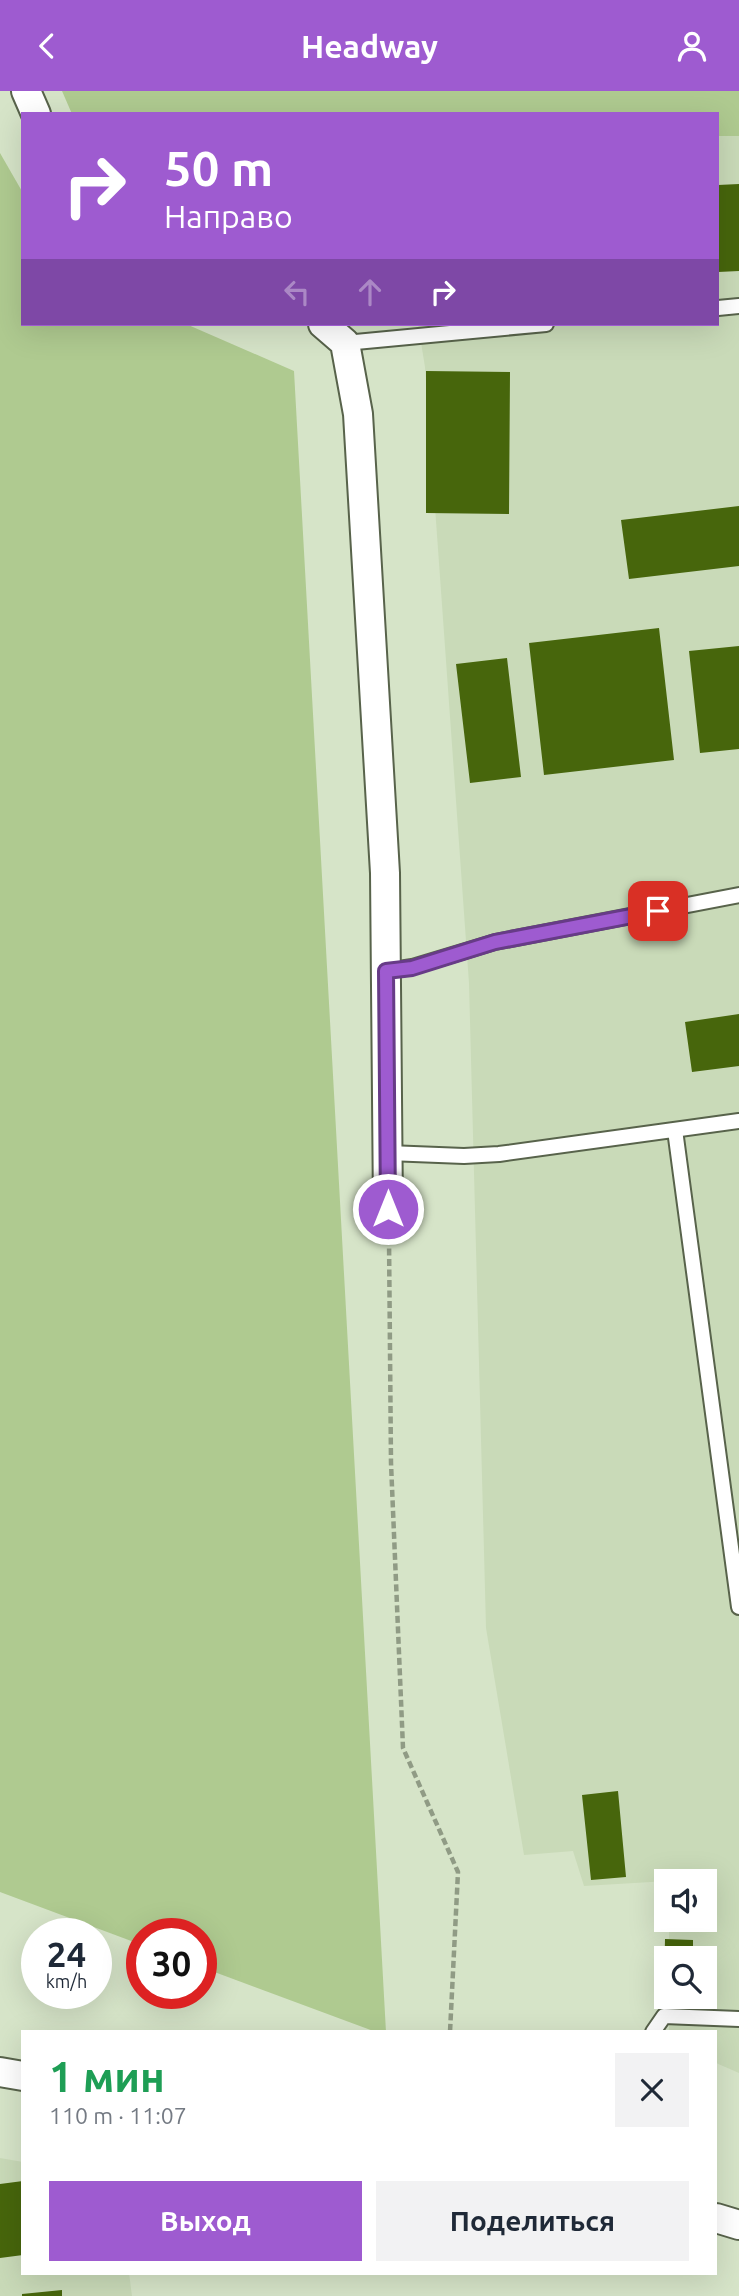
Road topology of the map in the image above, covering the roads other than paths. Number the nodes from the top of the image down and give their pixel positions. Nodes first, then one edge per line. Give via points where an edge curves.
1 (26, 91) edge
2 (35, 112) edge
3 (739, 306) edge
4 (719, 308) edge
5 (325, 326) edge
6 (525, 326) edge
7 (345, 343) junction
8 (739, 895) edge
9 (386, 971) junction
10 (739, 1121) edge
11 (675, 1130) junction
12 (388, 1153) junction
13 (388, 1209) road end
14 (739, 1607) edge
15 (739, 2019) edge
16 (654, 2030) edge
17 (0, 2072) edge
18 (21, 2076) edge
19 (717, 2218) edge
20 (739, 2225) edge

1 - 2 street
3 - 4 lane
5 - 7 street
6 - 7 lane
7 - 9 street via 358,414 386,873
8 - 9 lane via 495,942 412,968
9 - 12 street
10 - 11 lane
11 - 12 lane via 499,1154
11 - 14 lane
12 - 13 street
15 - 16 lane via 664,2016
17 - 18 street
19 - 20 street

